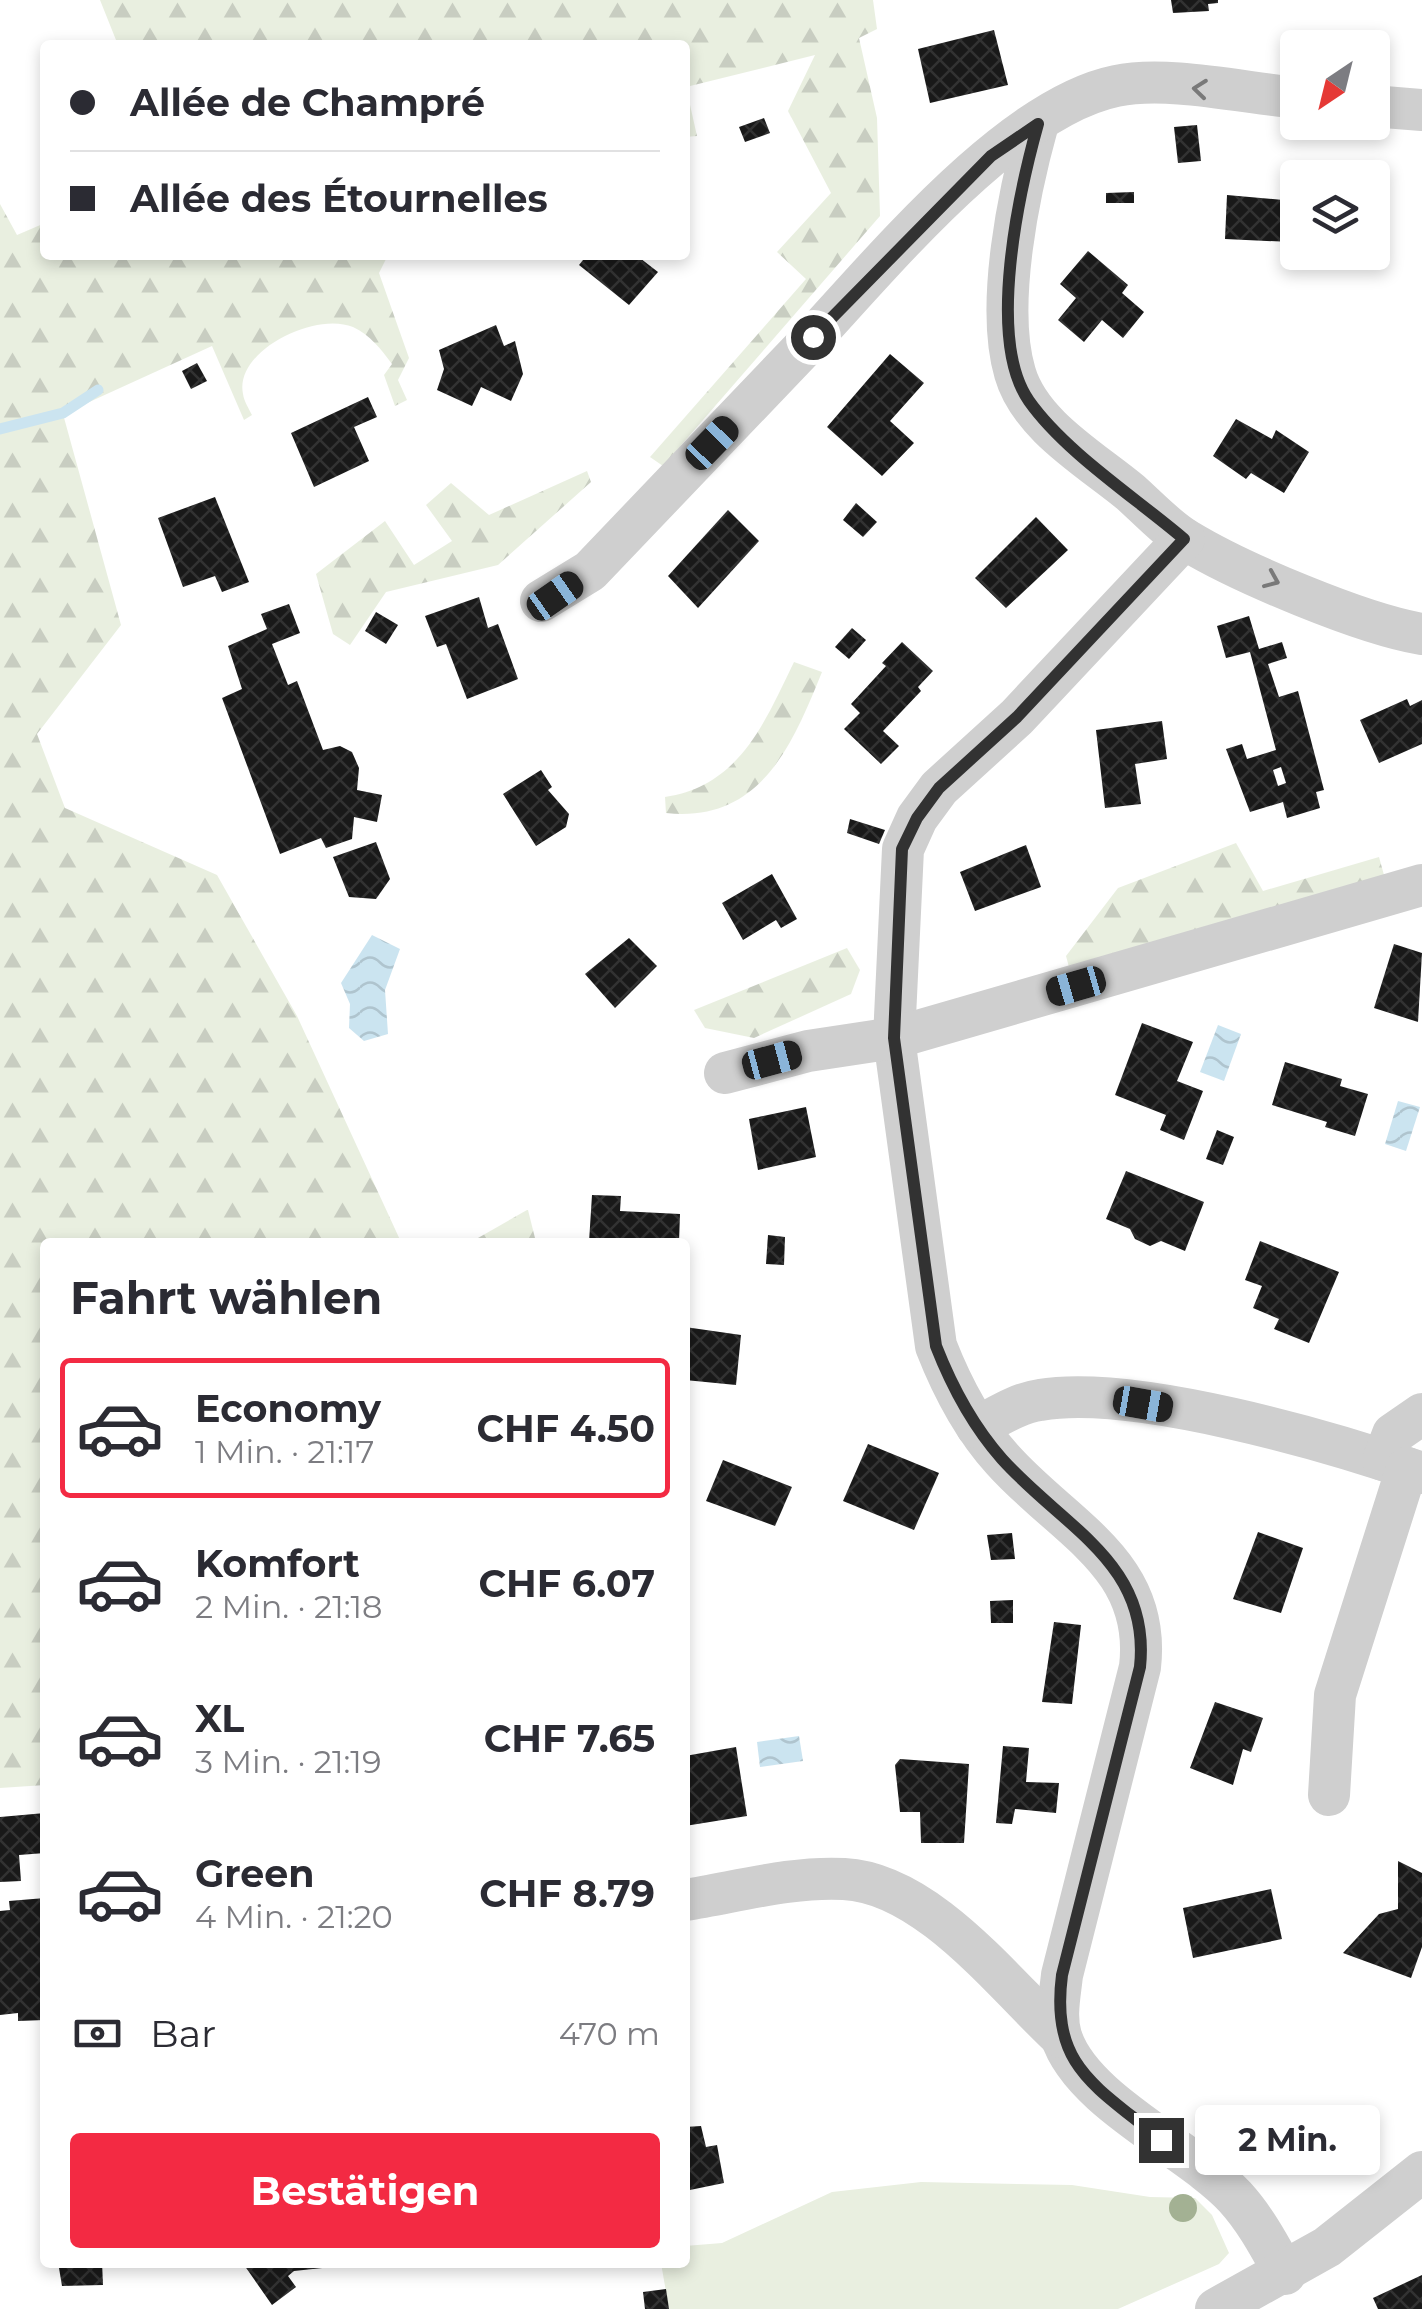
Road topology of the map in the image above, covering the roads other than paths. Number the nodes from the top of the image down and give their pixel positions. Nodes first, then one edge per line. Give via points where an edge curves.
1 (1280, 97) edge
2 (1390, 107) edge
3 (1422, 110) edge
4 (1038, 124) junction
5 (1184, 539) junction
6 (541, 602) dead end
7 (1422, 634) edge
8 (1422, 885) edge
9 (894, 1038) junction
10 (724, 1073) dead end
11 (1422, 1414) edge
12 (977, 1426) junction
13 (1404, 1467) edge
14 (1329, 1795) dead end
15 (690, 1899) edge
16 (1061, 2037) junction
17 (1422, 2172) edge
18 (1285, 2274) junction
19 (1233, 2306) edge

1 -> 4 street via 1118,85
2 - 3 street
4 - 5 street via 1011,284 1010,344 1020,386 1054,430
4 - 6 street via 991,156 923,221 590,571
5 -> 7 street via 1350,612
5 - 9 street via 917,818 899,864
8 - 9 street
9 - 10 street via 808,1050
9 - 12 street via 936,1346
11 - 13 street via 1392,1434
12 - 13 street via 1030,1402 1088,1398 1220,1418
12 - 16 street via 1010,1468 1126,1581 1142,1627 1140,1667 1062,1975
13 - 14 street via 1336,1695
15 - 16 street via 827,1879 889,1889 940,1920
16 - 18 street via 1087,2076 1233,2194
17 - 18 street
18 - 19 street

